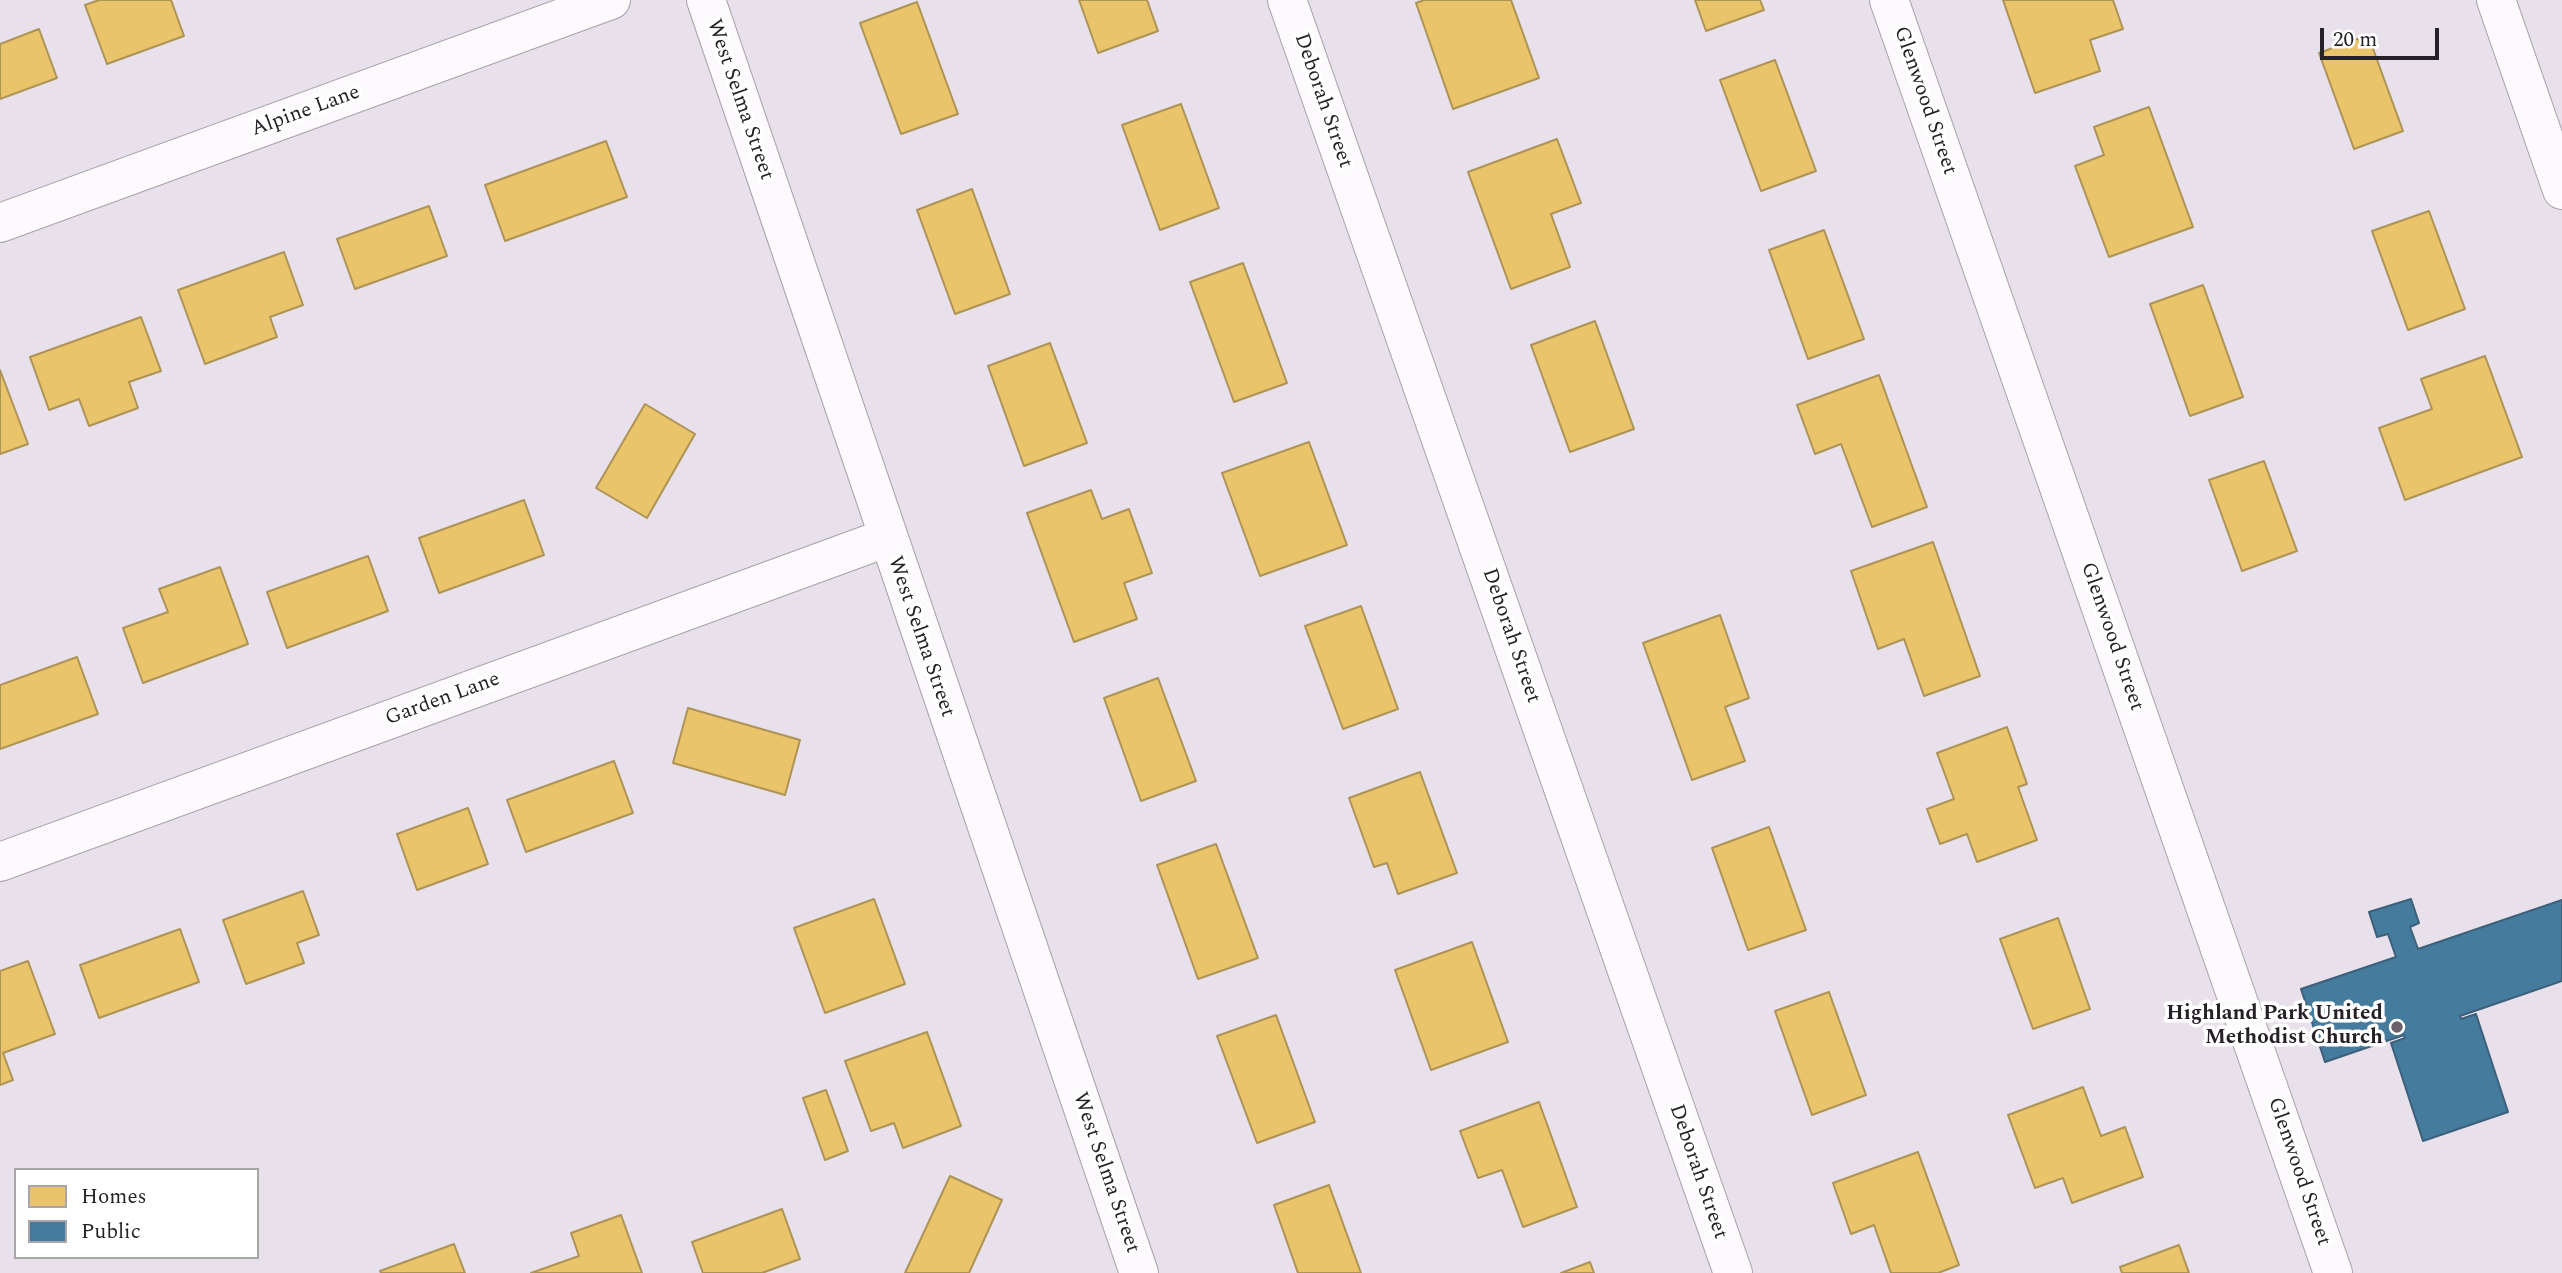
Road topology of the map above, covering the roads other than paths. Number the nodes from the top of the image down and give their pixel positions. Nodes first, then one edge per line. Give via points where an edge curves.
1 (611, 0) edge
2 (706, 0) edge
3 (1287, 0) edge
4 (1889, 0) edge
5 (2496, 0) edge
6 (2562, 190) edge
7 (0, 223) edge
8 (886, 538) junction
9 (0, 862) edge
10 (1139, 1273) edge
11 (1733, 1273) edge
12 (2333, 1273) edge

1 - 7 street, Alpine Lane
2 - 8 street, West Selma Street
3 - 11 street, Deborah Street
4 - 12 street, Glenwood Street
5 - 6 street
8 - 9 street, Garden Lane
8 - 10 street, West Selma Street

